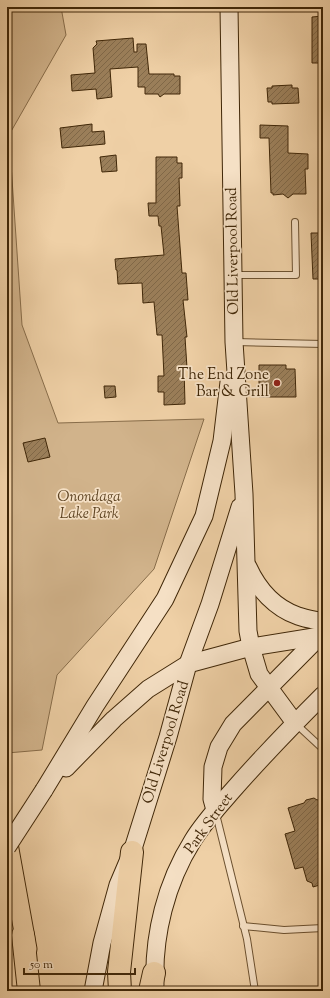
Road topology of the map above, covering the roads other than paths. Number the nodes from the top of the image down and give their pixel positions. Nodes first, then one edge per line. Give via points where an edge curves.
1 (229, 7) edge
2 (295, 222) dead end
3 (232, 276) junction
4 (234, 342) junction
5 (323, 344) edge
6 (323, 366) edge
7 (322, 421) edge
8 (244, 494) junction
9 (246, 562) junction
10 (322, 631) edge
11 (251, 647) junction
12 (188, 664) junction
13 (269, 687) junction
14 (323, 695) edge
15 (295, 723) junction
16 (323, 749) edge
17 (44, 790) junction
18 (215, 810) junction
19 (7, 838) edge
20 (7, 847) edge
21 (132, 852) junction
22 (243, 926) junction
23 (323, 928) edge
24 (24, 935) junction
25 (153, 985) edge
26 (21, 991) edge
27 (30, 991) edge
28 (36, 991) edge
29 (94, 991) edge
30 (120, 991) edge
31 (255, 991) edge

1 - 3 main road, Old Liverpool Road
2 - 3 lane via 296,275
3 - 4 main road, Old Liverpool Road
4 - 5 lane
4 - 8 main road, Old Liverpool Road
4 - 17 main road via 222,441 204,516 165,599
6 - 7 lane
8 - 9 main road, Old Liverpool Road
8 - 12 main road, Old Liverpool Road via 210,604
9 - 10 main road via 260,588 278,606
9 - 11 main road, Old Liverpool Road via 248,631
10 - 11 main road
10 - 13 main road
11 - 12 main road
11 - 13 main road, Old Liverpool Road via 259,674
12 - 17 main road via 148,689 114,719
12 - 21 main road, Old Liverpool Road
13 - 15 main road, Old Liverpool Road
13 - 18 main road via 233,724 219,747 213,767 212,799
14 - 15 main road, Park Street
15 - 16 lane
15 - 18 main road, Park Street
17 - 20 main road, bridge
18 - 22 lane
18 - 25 main road, Park Street via 193,839 176,871 165,903 156,949
19 - 24 main road
21 - 29 main road, Old Liverpool Road via 118,885 102,943
21 - 30 highway
22 - 23 lane via 284,930
22 - 31 lane
24 - 26 main road
24 - 27 highway
24 - 28 main road

